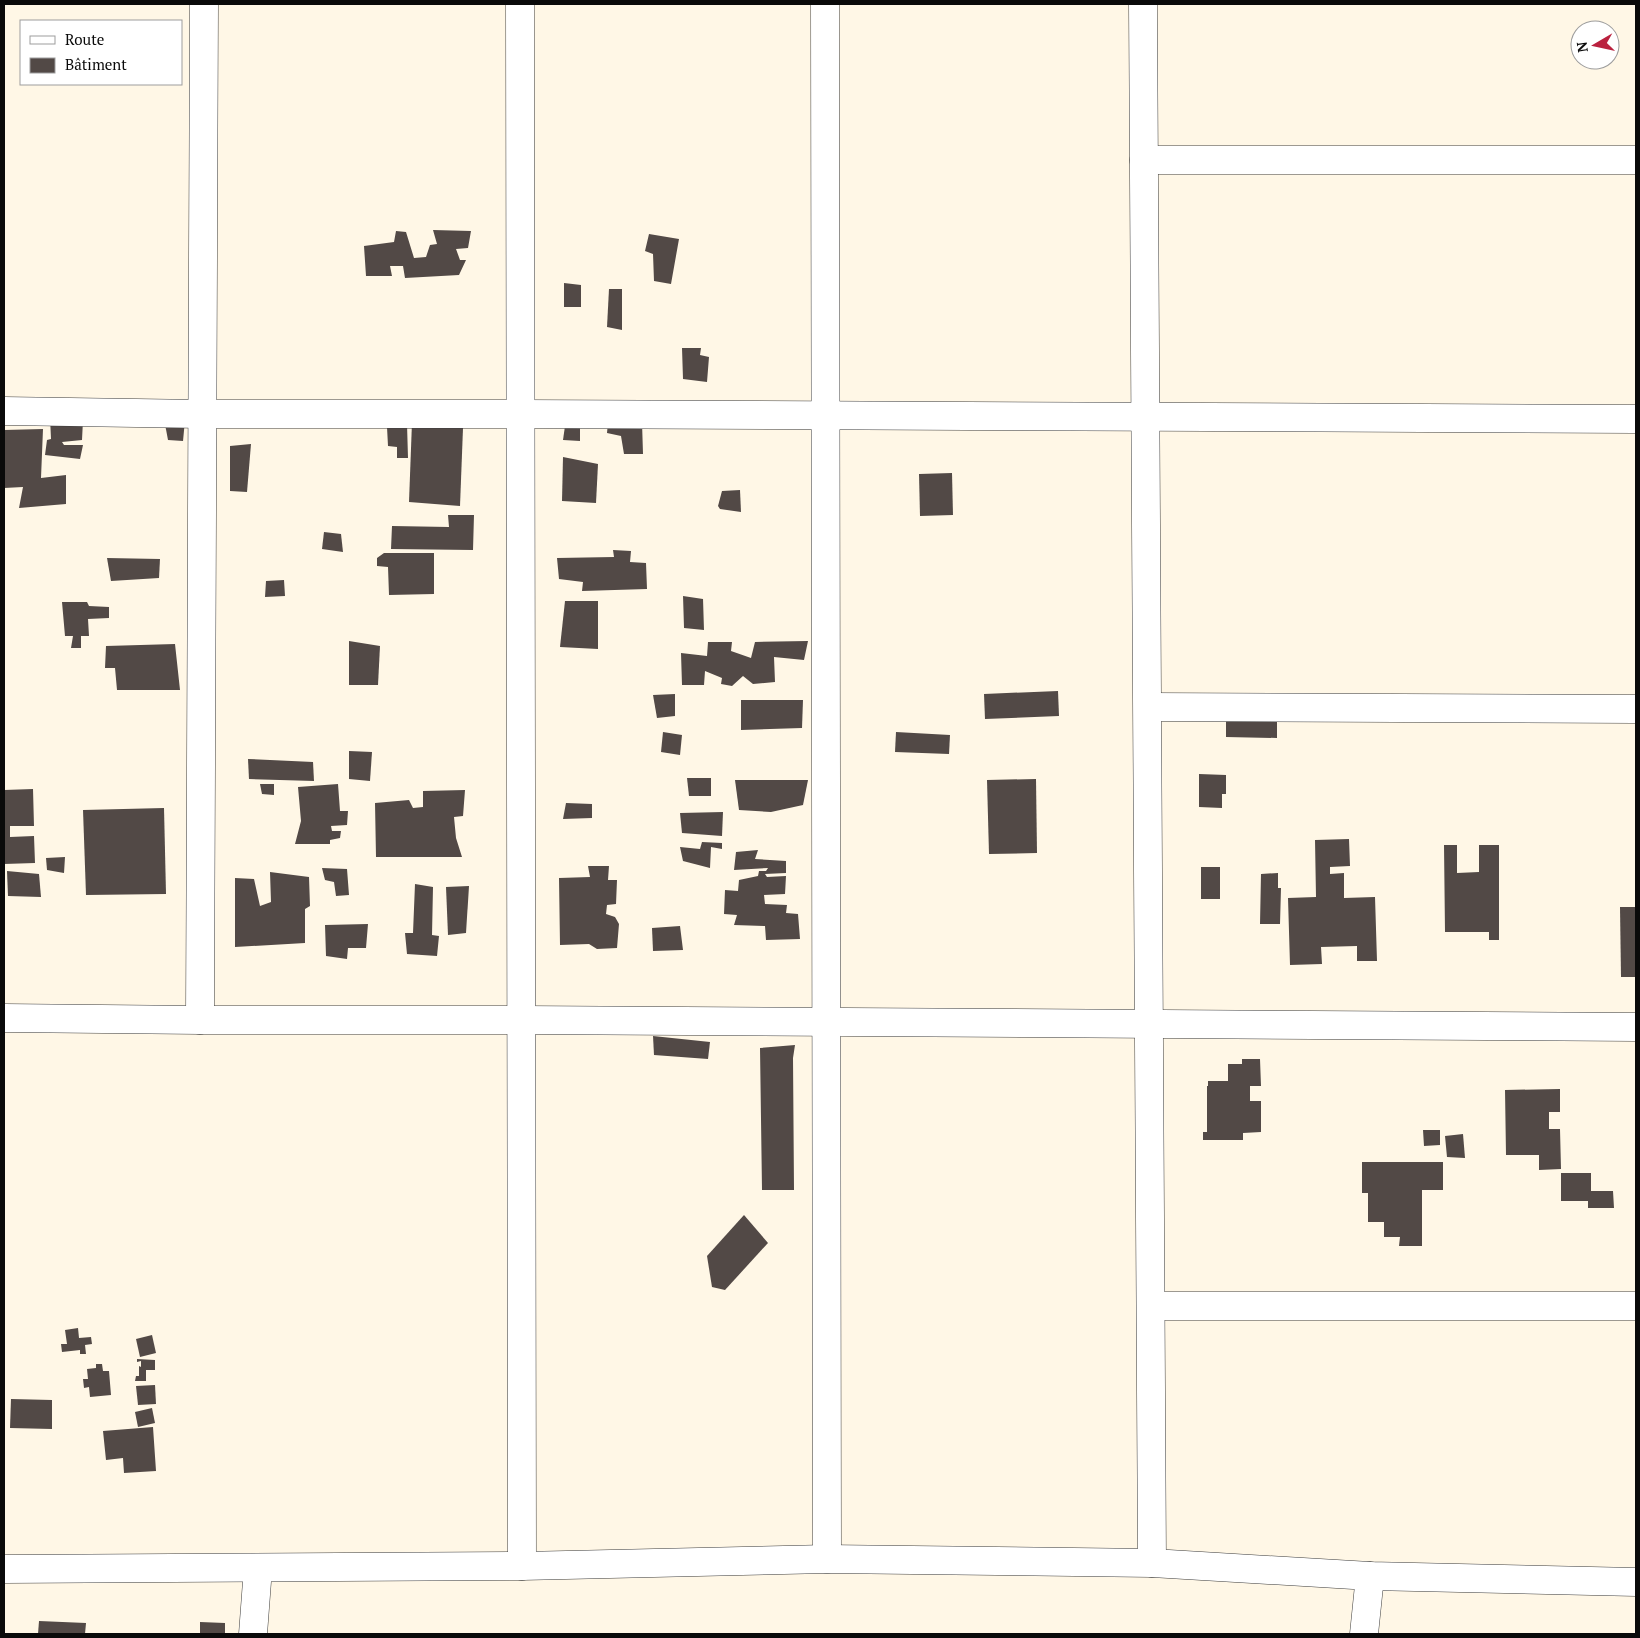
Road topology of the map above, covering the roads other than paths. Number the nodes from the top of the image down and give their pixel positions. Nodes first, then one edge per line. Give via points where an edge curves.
1 (204, 4) edge
2 (520, 4) edge
3 (825, 4) edge
4 (1143, 4) edge
5 (1144, 160) junction
6 (1636, 160) edge
7 (4, 411) edge
8 (202, 414) junction
9 (520, 414) junction
10 (826, 415) junction
11 (1146, 416) junction
12 (1636, 419) edge
13 (1148, 707) junction
14 (1636, 709) edge
15 (4, 1018) edge
16 (200, 1020) junction
17 (522, 1020) junction
18 (827, 1022) junction
19 (1149, 1024) junction
20 (1636, 1026) edge
21 (1151, 1306) junction
22 (1636, 1306) edge
23 (827, 1559) junction
24 (1152, 1563) junction
25 (522, 1566) junction
26 (258, 1568) junction
27 (4, 1569) edge
28 (1370, 1576) junction
29 (1636, 1582) edge
30 (252, 1634) edge
31 (1364, 1634) edge

1 - 8 street
2 - 9 street
3 - 10 street
4 - 5 street
5 - 6 street
5 - 11 street
7 - 8 street
8 - 9 street
8 - 16 street
9 - 10 street
9 - 17 street
10 - 11 street
10 - 18 street
11 - 12 street
11 - 13 street
13 - 14 street
13 - 19 street
15 - 16 street
16 - 17 street
17 - 18 street
17 - 25 street
18 - 19 street
18 - 23 street
19 - 20 street
19 - 21 street
21 - 22 street
21 - 24 street
23 - 24 street
23 - 25 street
24 - 28 street
25 - 26 street
26 - 27 street
26 - 30 street
28 - 29 street
28 - 31 street

